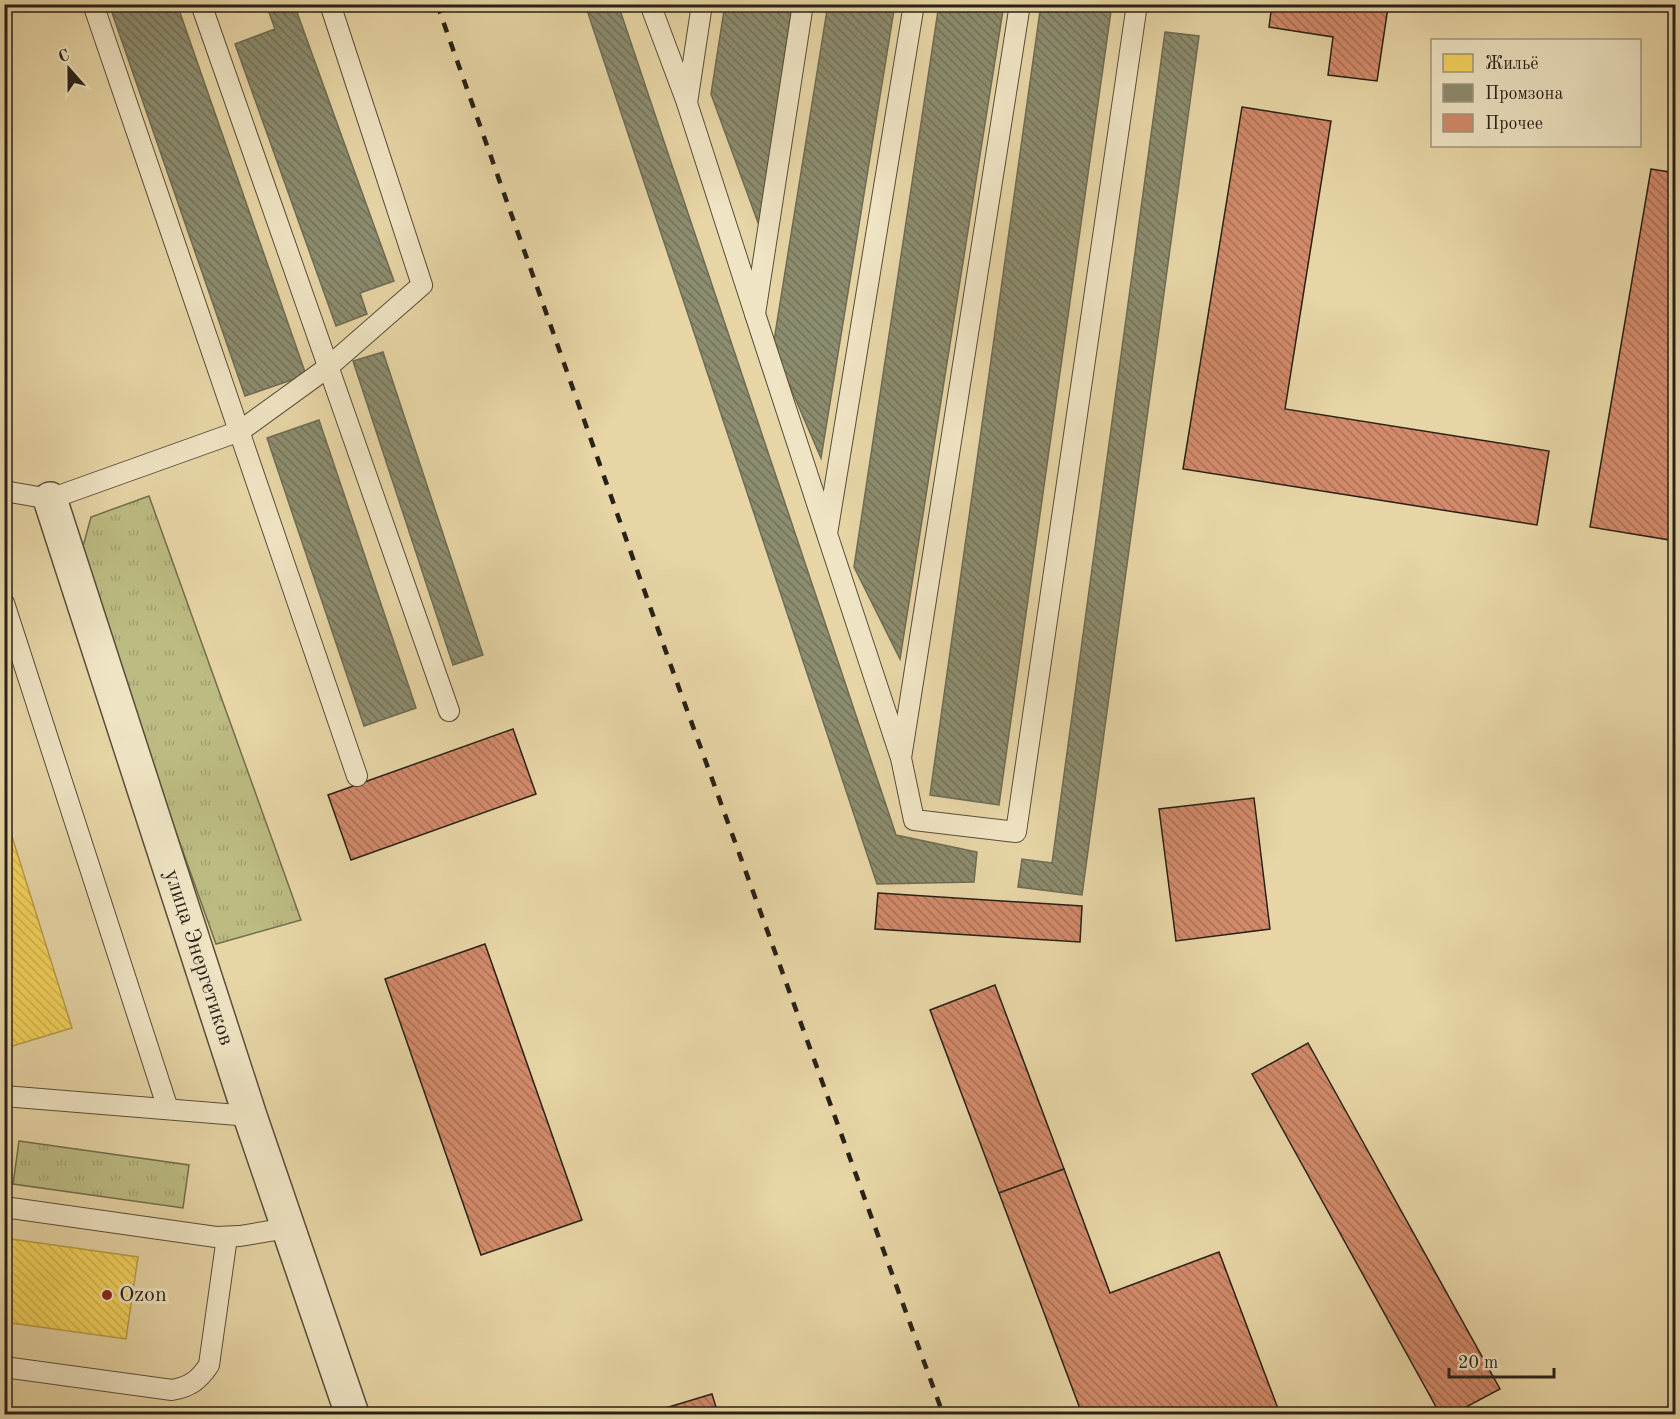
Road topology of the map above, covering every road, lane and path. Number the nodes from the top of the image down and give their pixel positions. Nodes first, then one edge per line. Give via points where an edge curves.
1 (93, 4) edge
2 (201, 4) edge
3 (330, 4) edge
4 (650, 4) edge
5 (702, 4) edge
6 (803, 4) edge
7 (914, 4) edge
8 (1020, 4) edge
9 (1137, 4) edge
10 (687, 103) junction
11 (755, 314) junction
12 (327, 368) junction
13 (240, 431) junction
14 (4, 490) edge
15 (50, 499) junction
16 (827, 534) junction
17 (4, 603) edge
18 (449, 711) dead end
19 (901, 758) junction
20 (357, 776) dead end
21 (4, 1096) edge
22 (168, 1108) junction
23 (250, 1116) junction
24 (4, 1207) edge
25 (288, 1228) junction
26 (227, 1237) junction
27 (4, 1367) edge
28 (352, 1414) edge

1 - 13 lane
2 - 12 lane
3 - 12 lane via 422,285
4 - 10 lane
5 - 10 lane
6 - 11 lane
7 - 16 lane
8 - 19 lane
9 - 19 lane via 1016,832 914,820
10 - 11 lane
11 - 16 lane
12 - 13 lane
12 - 18 lane
13 - 15 lane
13 - 20 lane
14 - 15 lane
15 - 23 street, улица Энергетиков
16 - 19 lane
17 - 22 lane
21 - 22 lane
22 - 23 lane
23 - 25 street, улица Энергетиков
24 - 26 lane
25 - 26 lane
25 - 28 street, улица Энергетиков
26 - 27 lane via 209,1365 192,1384 172,1390

